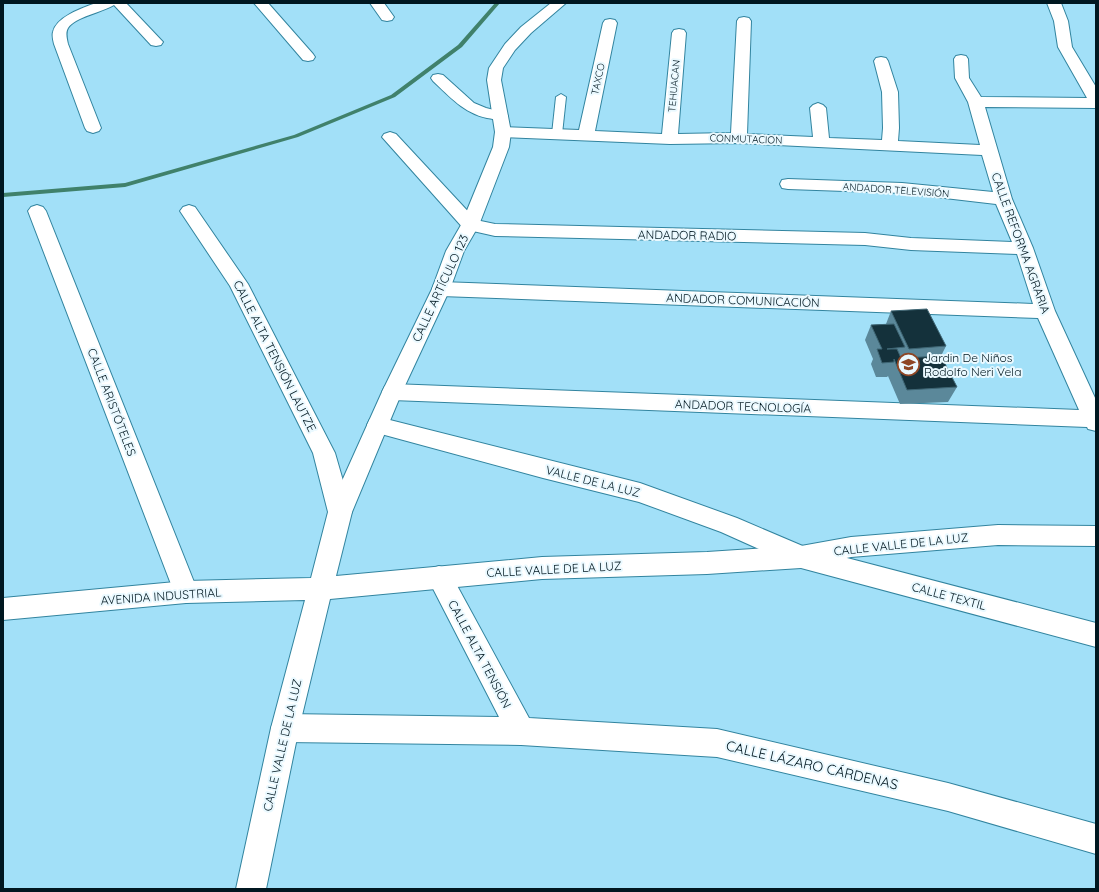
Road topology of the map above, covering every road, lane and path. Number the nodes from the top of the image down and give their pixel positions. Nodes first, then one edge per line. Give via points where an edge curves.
1 (108, 3) edge
2 (119, 3) edge
3 (261, 3) edge
4 (377, 3) edge
5 (559, 3) edge
6 (1054, 3) edge
7 (387, 17) dead end
8 (744, 21) dead end
9 (610, 23) dead end
10 (679, 33) dead end
11 (156, 42) dead end
12 (308, 57) dead end
13 (961, 59) dead end
14 (881, 61) dead end
15 (438, 78) dead end
16 (561, 97) dead end
17 (1096, 100) edge
18 (976, 102) junction
19 (1096, 103) edge
20 (818, 108) dead end
21 (502, 124) junction
22 (93, 128) dead end
23 (557, 134) junction
24 (586, 135) junction
25 (390, 137) dead end
26 (670, 138) junction
27 (739, 138) junction
28 (822, 142) junction
29 (889, 145) junction
30 (989, 150) junction
31 (788, 184) dead end
32 (1003, 199) junction
33 (37, 211) dead end
34 (189, 211) dead end
35 (470, 225) junction
36 (1024, 248) junction
37 (441, 289) junction
38 (1045, 311) junction
39 (392, 392) junction
40 (1095, 421) edge
41 (378, 425) junction
42 (340, 512) junction
43 (1096, 536) edge
44 (802, 557) junction
45 (439, 577) junction
46 (319, 589) junction
47 (186, 592) junction
48 (3, 609) edge
49 (1096, 635) edge
50 (285, 728) junction
51 (521, 731) junction
52 (1096, 840) edge
53 (251, 889) edge

1 - 22 street via 84,12 62,25 59,33
2 - 11 street
3 - 12 street
4 - 7 street
5 - 21 street, CALLE ARTÍCULO 123 via 526,30 510,47 496,68 494,80
6 - 17 street via 1061,21 1065,47
8 - 27 street
9 - 24 street, TAXCO
10 - 26 street, TEHUACAN
13 - 18 street, CALLE REFORMA AGRARIA via 962,78
14 - 29 street via 890,92
15 - 21 street, CONMUTACION via 469,106
16 - 23 lane
18 - 19 street
18 - 30 street, CALLE REFORMA AGRARIA
20 - 28 street
21 - 23 street, CONMUTACION
21 - 35 street, CALLE ARTÍCULO 123 via 501,147
23 - 24 street, CONMUTACION
24 - 26 street, CONMUTACION
25 - 35 street
26 - 27 street, CONMUTACION
27 - 28 street, CONMUTACION
28 - 29 street, CONMUTACION
29 - 30 street, CONMUTACION
30 - 32 street, CALLE REFORMA AGRARIA
31 - 32 street, ANDADOR TELEVISIÓN via 902,188
32 - 36 street, CALLE REFORMA AGRARIA
33 - 47 street, CALLE ARISTÓTELES
34 - 42 street, CALLE ALTA TENSIÓN LAUTZE via 239,284 324,453
35 - 36 street, ANDADOR RADIO via 495,230 865,239 911,244
35 - 37 street, CALLE ARTÍCULO 123 via 455,251
36 - 38 street, CALLE REFORMA AGRARIA
37 - 38 street, ANDADOR COMUNICACIÓN
37 - 39 street, CALLE ARTÍCULO 123
38 - 40 street, CALLE REFORMA AGRARIA
39 - 40 street, ANDADOR TECNOLOGÍA
39 - 41 street, CALLE ARTÍCULO 123
41 - 42 street, CALLE ARTÍCULO 123
41 - 44 street, VALLE DE LA LUZ via 640,493 729,525
42 - 46 street, CALLE ARTÍCULO 123
43 - 44 street, CALLE VALLE DE LA LUZ via 998,535 851,547
44 - 45 street, CALLE VALLE DE LA LUZ via 542,568
44 - 49 street, CALLE TEXTIL
45 - 46 street, CALLE VALLE DE LA LUZ
45 - 51 street, CALLE ALTA TENSIÓN
46 - 47 street, AVENIDA INDUSTRIAL
46 - 50 street, CALLE VALLE DE LA LUZ
47 - 48 street, AVENIDA INDUSTRIAL
50 - 51 street, CALLE LÁZARO CÁRDENAS
50 - 53 street, CALLE VALLE DE LA LUZ
51 - 52 street, CALLE LÁZARO CÁRDENAS via 716,743 948,797

